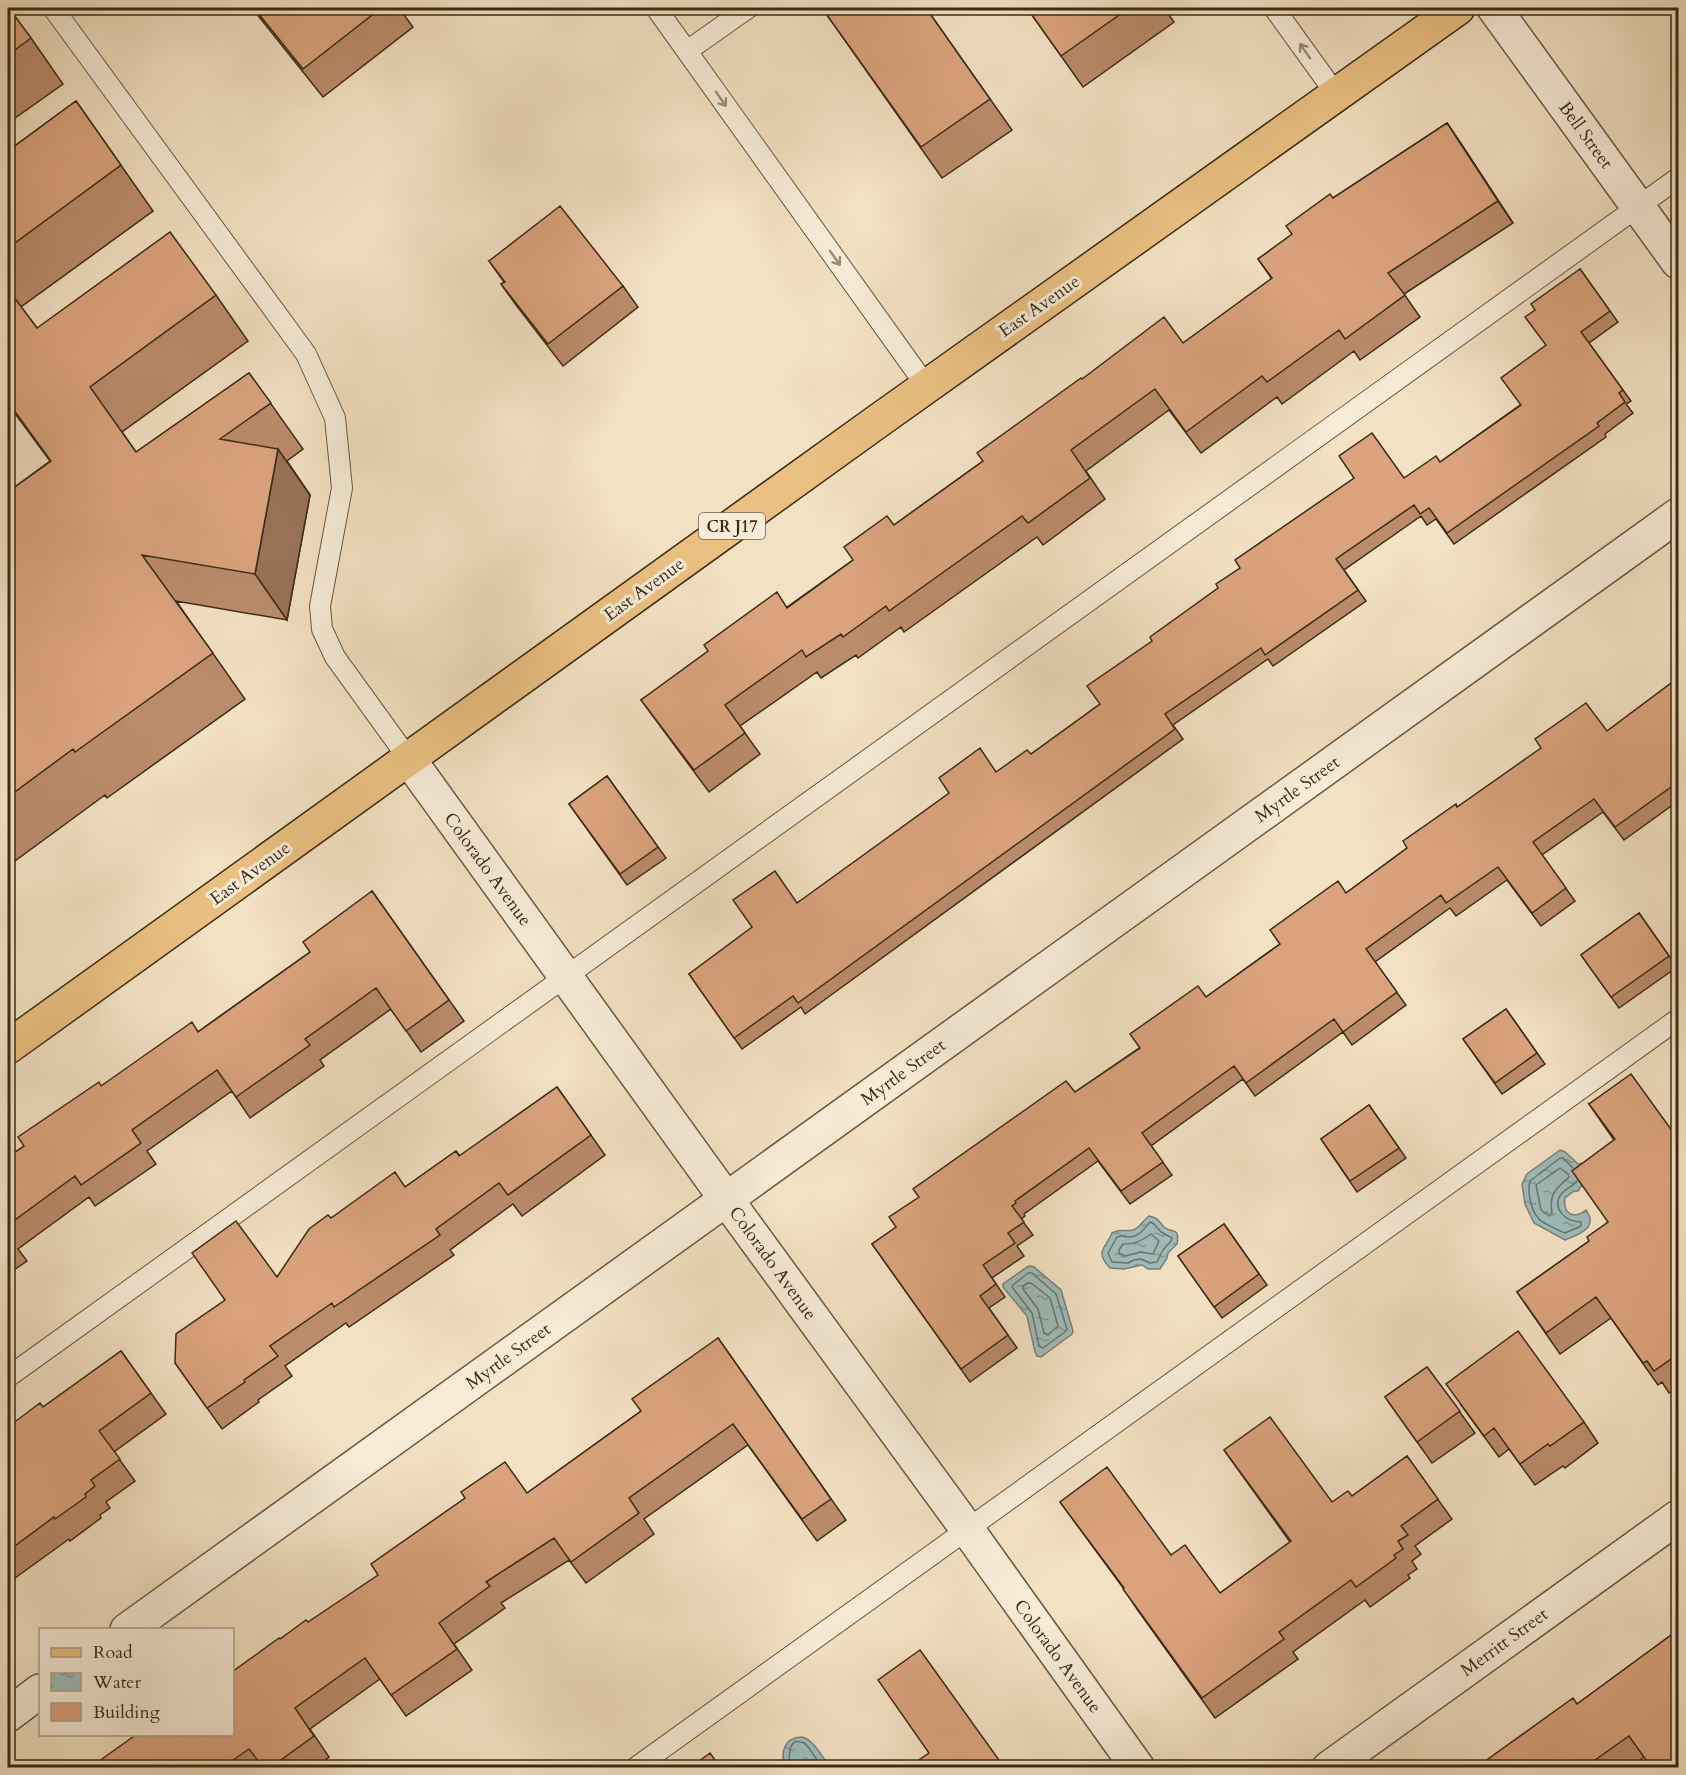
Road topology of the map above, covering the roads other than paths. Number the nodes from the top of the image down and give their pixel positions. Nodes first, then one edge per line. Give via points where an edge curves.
1 (53, 8) edge
2 (656, 8) edge
3 (748, 8) edge
4 (1274, 8) edge
5 (1458, 8) edge
6 (1494, 8) edge
7 (687, 51) junction
8 (1336, 94) junction
9 (1678, 178) edge
10 (1638, 207) junction
11 (1678, 262) edge
12 (927, 387) junction
13 (1678, 515) edge
14 (408, 758) junction
15 (565, 977) junction
16 (1678, 1018) edge
17 (8, 1047) edge
18 (726, 1199) junction
19 (8, 1377) edge
20 (1678, 1516) edge
21 (967, 1529) junction
22 (128, 1628) edge
23 (39, 1692) edge
24 (8, 1715) edge
25 (635, 1767) edge
26 (1138, 1767) edge
27 (1329, 1767) edge

1 - 14 lane via 306,354 335,418 342,488 320,606 322,629 335,657
2 - 7 lane
3 - 7 lane
8 -> 4 lane
5 - 8 main road, East Avenue / CR J17
6 - 10 street, Bell Street
7 -> 12 lane
8 - 12 main road, East Avenue / CR J17
9 - 10 lane
10 - 11 street, Bell Street
10 - 15 lane
12 - 14 main road, East Avenue / CR J17
13 - 18 street, Myrtle Street
14 - 15 street, Colorado Avenue
14 - 17 main road, East Avenue / CR J17
15 - 18 street, Colorado Avenue
15 - 19 lane
16 - 21 lane
18 - 21 street, Colorado Avenue
18 - 22 street, Myrtle Street
20 - 27 street, Merritt Street
21 - 25 lane
21 - 26 street, Colorado Avenue
23 - 24 street

